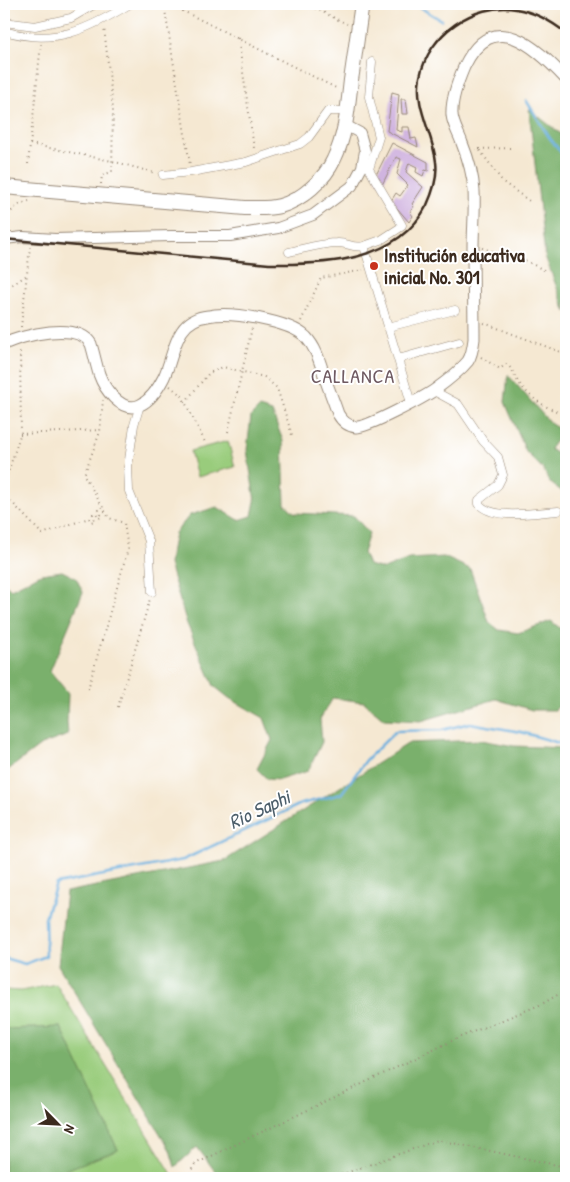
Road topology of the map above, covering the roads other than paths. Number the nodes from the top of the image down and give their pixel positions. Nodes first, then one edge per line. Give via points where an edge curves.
1 (95, 4) edge
2 (130, 4) edge
3 (362, 4) edge
4 (4, 22) edge
5 (4, 31) edge
6 (372, 62) dead end
7 (566, 80) edge
8 (346, 118) junction
9 (369, 169) junction
10 (163, 175) road end
11 (358, 175) junction
12 (4, 187) edge
13 (4, 239) edge
14 (364, 246) junction
15 (289, 252) dead end
16 (455, 310) dead end
17 (388, 327) junction
18 (459, 342) dead end
19 (4, 344) edge
20 (398, 359) junction
21 (434, 391) junction
22 (411, 402) junction
23 (140, 405) junction
24 (558, 511) dead end
25 (152, 592) road end

1 - 4 street via 71,18 35,26
2 - 5 street via 76,32 42,37 18,36
3 - 8 highway
6 - 9 street via 369,97 379,138
7 - 21 main road via 546,58 513,37 499,35 485,39 467,61 452,115 474,189 474,339 469,360
8 - 10 street via 333,110 328,111 300,144 246,162
8 - 11 street via 360,134 365,151
8 - 12 highway via 335,158 325,174 281,206 245,208
9 - 11 street
9 - 14 street via 402,225 381,240
11 - 13 street via 352,186 313,215 268,230 230,236
14 - 15 street via 335,243
14 - 17 street
16 - 17 street
17 - 20 street
18 - 20 street
19 - 23 main road via 36,334 81,334 91,344 99,374 112,396 132,407
20 - 22 street
21 - 22 main road
21 - 24 street via 458,404 498,457 503,475 498,485 479,500 482,508 507,514
22 - 23 main road via 363,426 355,427 343,422 314,347 305,336 265,319 210,315 189,323 179,336 162,379 151,397
23 - 25 street via 128,467 129,490 149,541

